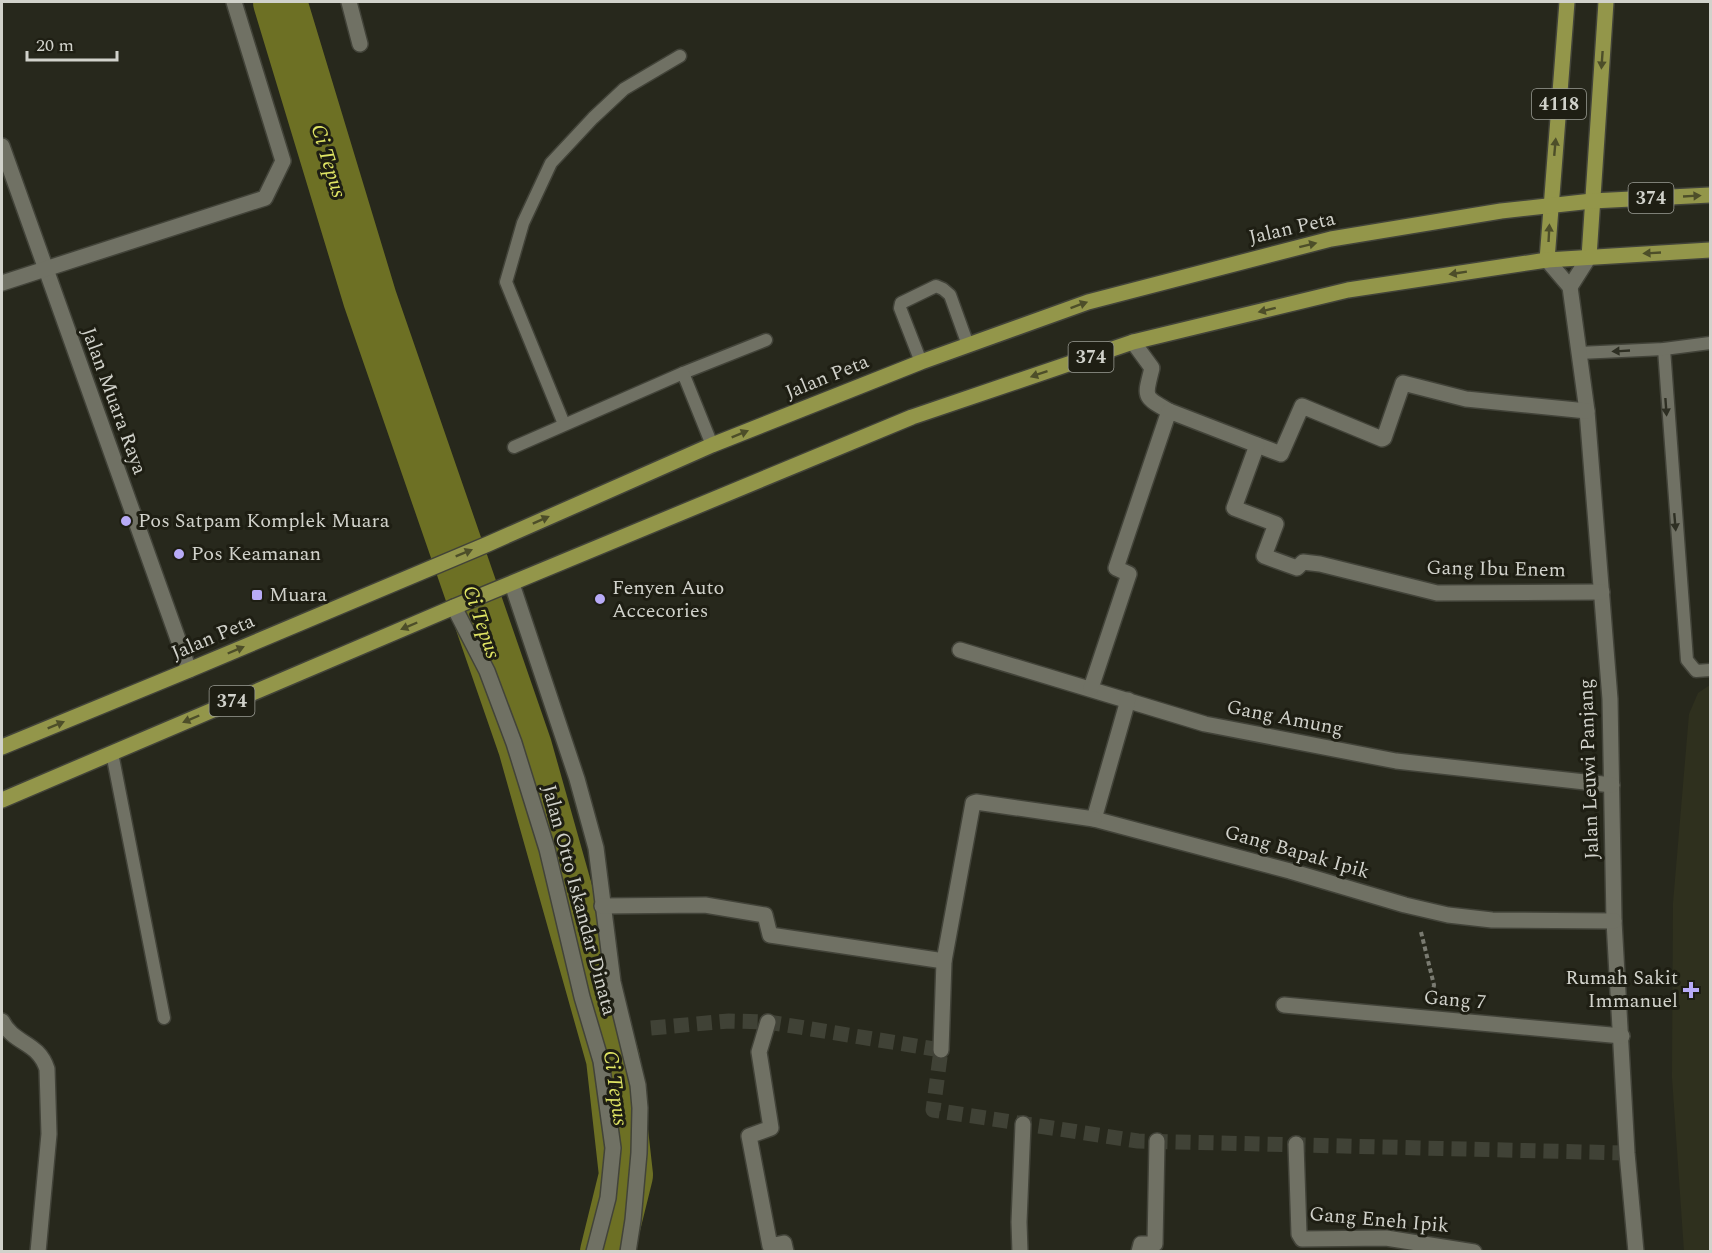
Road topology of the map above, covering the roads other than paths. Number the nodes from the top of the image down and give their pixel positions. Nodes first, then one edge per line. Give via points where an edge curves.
1 (234, 2) edge
2 (349, 2) edge
3 (1567, 2) edge
4 (1606, 2) edge
5 (360, 44) dead end
6 (680, 56) dead end
7 (2, 146) edge
8 (1710, 195) edge
9 (1592, 201) junction
10 (1550, 206) junction
11 (1710, 250) edge
12 (1589, 257) junction
13 (1547, 260) junction
14 (44, 269) junction
15 (2, 282) edge
16 (1570, 287) junction
17 (766, 340) dead end
18 (1133, 342) junction
19 (1710, 343) edge
20 (968, 345) junction
21 (1664, 349) junction
22 (1579, 353) junction
23 (921, 362) junction
24 (683, 373) junction
25 (1169, 411) junction
26 (1587, 411) junction
27 (564, 424) junction
28 (712, 445) junction
29 (1257, 445) junction
30 (514, 447) dead end
31 (509, 586) junction
32 (1602, 591) junction
33 (459, 605) junction
34 (960, 650) dead end
35 (189, 670) junction
36 (1710, 670) edge
37 (1091, 688) junction
38 (1128, 700) junction
39 (2, 747) edge
40 (112, 753) junction
41 (1612, 785) junction
42 (2, 800) edge
43 (1094, 819) junction
44 (602, 906) junction
45 (1614, 921) junction
46 (944, 961) junction
47 (1284, 1005) dead end
48 (164, 1018) dead end
49 (2, 1021) edge
50 (768, 1022) dead end
51 (1622, 1036) junction
52 (940, 1050) dead end
53 (1023, 1124) dead end
54 (1157, 1141) dead end
55 (1296, 1144) dead end
56 (38, 1251) edge
57 (594, 1251) edge
58 (628, 1251) edge
59 (786, 1251) edge
60 (1020, 1251) edge
61 (1139, 1251) edge
62 (1474, 1251) edge
63 (1636, 1251) edge

1 - 14 street via 283,161 265,198
2 - 5 street
10 -> 3 main road, 4118
4 -> 9 main road, 4118
6 - 27 lane via 624,89 551,163 523,222 506,282
7 - 14 street, Jalan Muara Raya
9 -> 8 main road, Jalan Peta / 374
9 - 10 main road, Jalan Peta / 374
9 - 12 main road, 4118
13 -> 10 main road, 4118
20 -> 10 main road, Jalan Peta / 374 via 1088,302 1331,239
11 -> 12 main road, 374
12 - 13 main road, 374
12 - 16 street
13 - 16 street
13 -> 18 main road, 374 via 1348,290
14 - 15 street
14 - 35 street, Jalan Muara Raya
16 - 22 street, Jalan Leuwi Panjang
17 - 24 lane
18 - 25 street via 1152,368 1146,393 1149,400
18 -> 31 main road, 374 via 912,417
19 - 21 lane
20 - 23 main road, Jalan Peta / 374
20 - 23 lane via 950,295 936,286 901,303 900,308
21 -> 22 lane
21 -> 36 lane via 1686,660 1695,671
22 - 26 street, Jalan Leuwi Panjang
28 -> 23 main road, Jalan Peta / 374
24 - 27 lane
24 - 28 lane
25 - 29 street
25 - 37 street via 1116,568 1129,574
26 - 29 street via 1466,399 1403,383 1382,439 1302,406 1281,454
26 - 32 street, Jalan Leuwi Panjang
27 - 30 lane
35 -> 28 main road, Jalan Peta / 374
29 - 32 street, Gang Ibu Enem via 1234,509 1276,524 1264,556 1297,568 1303,562 1320,564 1437,593
31 - 33 main road, 374
31 - 44 street via 577,779 596,848
32 - 41 street, Jalan Leuwi Panjang
33 -> 40 main road, 374
33 - 57 street, Jalan Otto Iskandar Dinata via 514,743 547,849 582,997 602,1061 613,1148 608,1198
34 - 37 street, Gang Amung
39 -> 35 main road, Jalan Peta / 374
37 - 38 street, Gang Amung
38 - 41 street, Gang Amung via 1205,724 1396,761
38 - 43 street
40 - 42 main road, 374
40 - 48 lane
41 - 45 street, Jalan Leuwi Panjang
43 - 45 street, Gang Bapak Ipik via 1448,915 1492,920
43 - 46 street, Gang Bapak Ipik via 973,803
44 - 46 street via 705,905 765,915 770,934
44 - 58 street via 613,982 640,1108
45 - 51 street, Jalan Leuwi Panjang
46 - 52 street
47 - 51 street, Gang 7
49 - 56 street via 11,1034 38,1051 47,1069 49,1134
50 - 59 street via 759,1052 771,1128 749,1136 770,1246 784,1243
51 - 63 street, Jalan Leuwi Panjang
53 - 60 street
54 - 61 street via 1155,1244 1141,1244
55 - 62 street, Gang Eneh Ipik via 1302,1239 1386,1238

